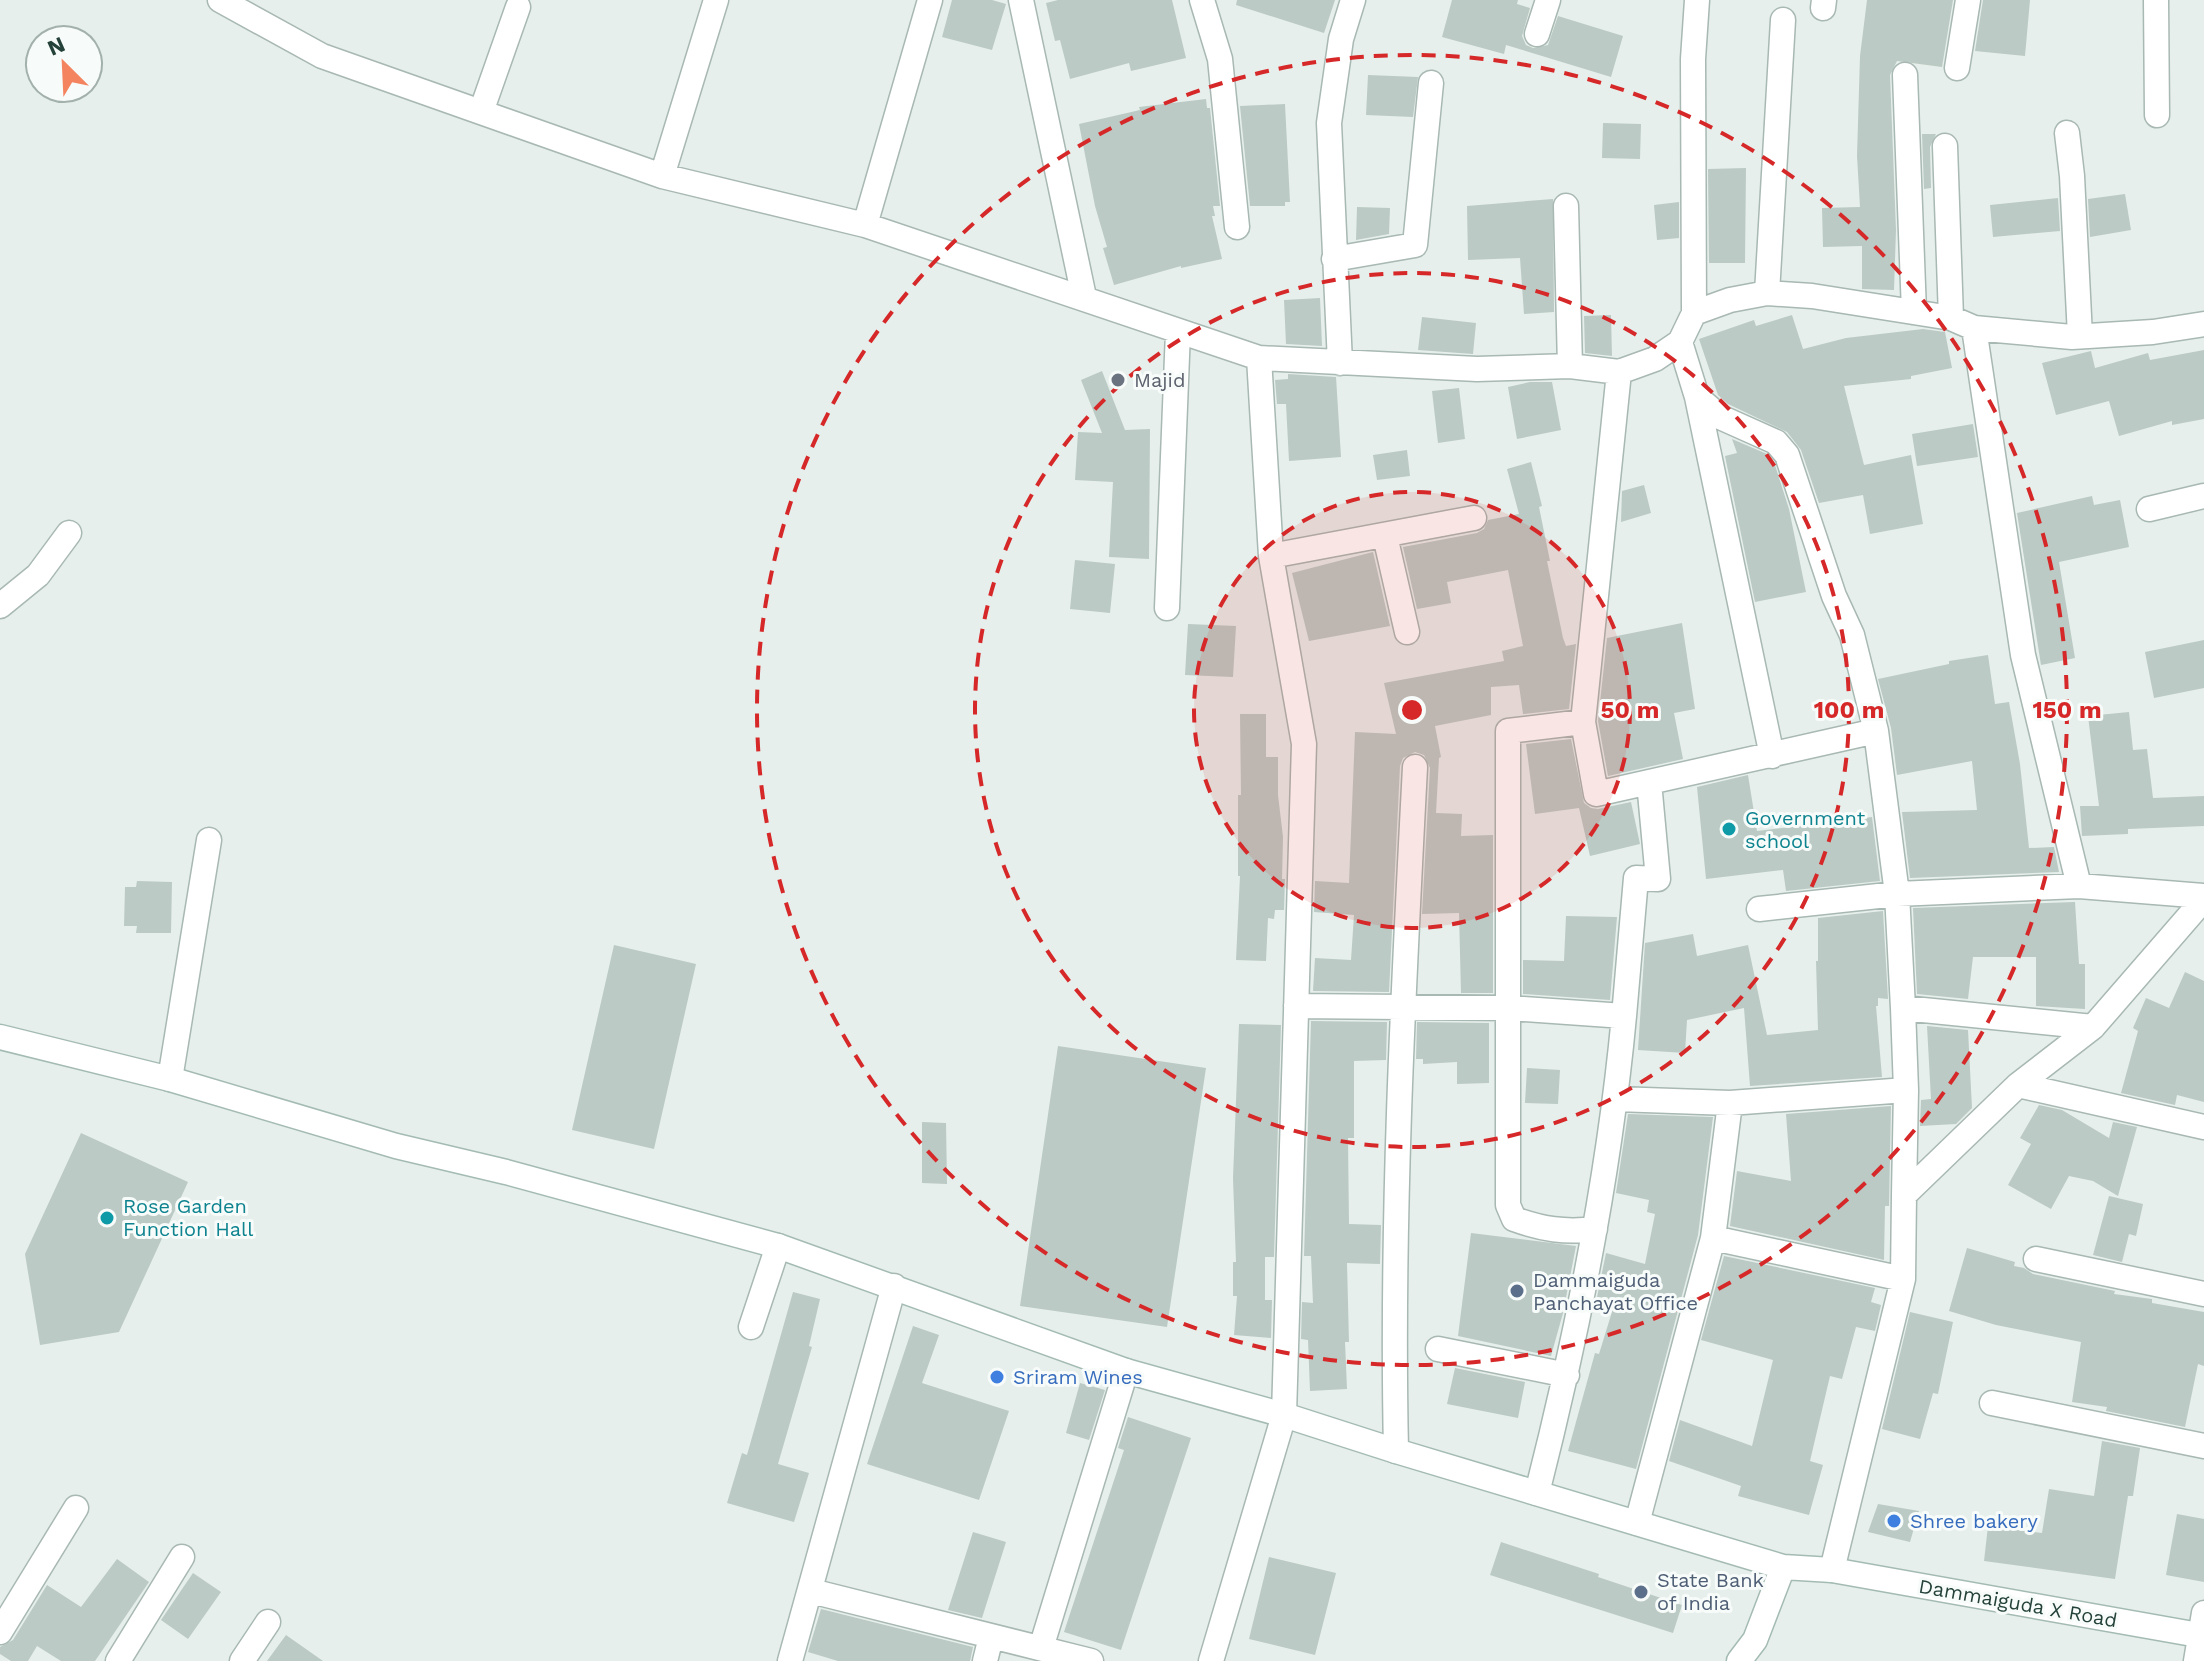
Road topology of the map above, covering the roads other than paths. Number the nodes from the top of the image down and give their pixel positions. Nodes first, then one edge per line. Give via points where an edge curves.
1 (220, 0) edge
2 (716, 0) edge
3 (930, 0) edge
4 (1021, 0) edge
5 (1202, 0) edge
6 (1353, 0) edge
7 (1548, 0) edge
8 (1697, 0) edge
9 (1968, 0) edge
10 (2156, 0) edge
11 (518, 7) dead end
12 (1783, 20) dead end
13 (1537, 34) dead end
14 (1957, 68) dead end
15 (1905, 75) dead end
16 (1431, 83) dead end
17 (481, 112) junction
18 (2157, 115) dead end
19 (2067, 133) dead end
20 (1945, 146) dead end
21 (662, 176) junction
22 (1566, 206) dead end
23 (865, 225) junction
24 (1237, 227) dead end
25 (1334, 259) junction
26 (1767, 293) junction
27 (1084, 297) junction
28 (1914, 312) junction
29 (1694, 313) junction
30 (1951, 318) junction
31 (2204, 324) edge
32 (1974, 328) junction
33 (1178, 331) junction
34 (2080, 336) junction
35 (1680, 342) junction
36 (1259, 358) junction
37 (1340, 363) junction
38 (1570, 366) junction
39 (1619, 372) junction
40 (1697, 397) junction
41 (2204, 496) edge
42 (2149, 509) dead end
43 (1474, 518) dead end
44 (69, 533) dead end
45 (1385, 536) junction
46 (1271, 556) junction
47 (0, 606) edge
48 (1167, 608) dead end
49 (1407, 632) dead end
50 (1583, 722) junction
51 (1876, 731) junction
52 (1772, 756) junction
53 (1415, 767) dead end
54 (1649, 782) junction
55 (209, 840) dead end
56 (2079, 886) junction
57 (1897, 894) junction
58 (2204, 898) edge
59 (1759, 909) dead end
60 (1296, 1006) junction
61 (1510, 1008) junction
62 (1903, 1008) junction
63 (1402, 1009) junction
64 (1624, 1016) junction
65 (2093, 1027) junction
66 (0, 1037) edge
67 (170, 1079) junction
68 (2018, 1085) junction
69 (1906, 1090) junction
70 (1616, 1099) junction
71 (1730, 1103) junction
72 (2204, 1127) edge
73 (1904, 1195) junction
74 (1595, 1229) junction
75 (1713, 1238) junction
76 (778, 1246) junction
77 (2036, 1259) dead end
78 (1903, 1279) junction
79 (894, 1286) junction
80 (2204, 1294) edge
81 (751, 1327) dead end
82 (1438, 1349) dead end
83 (1126, 1371) junction
84 (1567, 1375) junction
85 (1992, 1403) dead end
86 (1284, 1415) junction
87 (2204, 1446) edge
88 (1396, 1451) junction
89 (1537, 1493) junction
90 (76, 1508) dead end
91 (1637, 1523) junction
92 (182, 1557) dead end
93 (1783, 1567) junction
94 (1832, 1570) junction
95 (811, 1591) junction
96 (268, 1622) dead end
97 (2202, 1628) edge
98 (0, 1632) edge
99 (1041, 1648) junction
100 (988, 1649) edge
101 (118, 1661) edge
102 (242, 1661) edge
103 (790, 1661) edge
104 (1091, 1661) edge
105 (1211, 1661) edge
106 (1739, 1661) edge
107 (2196, 1661) edge

1 - 17 street via 322,56
2 - 21 street
3 - 23 street
4 - 27 street
5 - 24 street via 1220,59
6 - 25 street via 1341,39 1329,123
7 - 13 street
8 - 29 street
9 - 14 street
10 - 18 street
11 - 17 street
12 - 26 street
15 - 28 street
16 - 25 street via 1415,245
17 - 21 street
19 - 34 street
20 - 30 street
21 - 23 street
22 - 38 street
23 - 27 street
25 - 37 street
26 - 28 street
26 - 29 street
27 - 33 street
28 - 30 street
29 - 35 street
30 - 32 street
31 - 34 street
32 - 34 street
32 - 56 street via 2023,655
33 - 36 street
33 - 48 street
35 - 39 street via 1655,359
35 - 40 street
36 - 37 street
36 - 46 street
37 - 38 street via 1477,369
38 - 39 street
39 - 50 street
40 - 51 street via 1720,417 1776,442 1787,455 1852,635
40 - 52 street
41 - 42 street
43 - 45 street
44 - 47 street via 38,575
45 - 46 street
45 - 49 street
46 - 60 street via 1304,744
50 - 54 street via 1596,794
50 - 61 street via 1508,731
51 - 52 street
51 - 57 street
52 - 54 street
53 - 63 street
54 - 64 street via 1658,879 1636,878
55 - 67 street
56 - 57 street
56 - 58 street
57 - 59 street
57 - 62 street
58 - 65 street
60 - 63 street
60 - 86 street
61 - 63 street
61 - 64 street
61 - 74 street via 1508,1205 1514,1219 1540,1229
62 - 65 street
62 - 69 street
63 - 88 street
64 - 70 street
65 - 68 street
66 - 67 street, Dammaiguda X Road
67 - 76 street, Dammaiguda X Road via 396,1146
68 - 72 street
68 - 73 street
69 - 71 street
69 - 73 street
70 - 71 street
70 - 74 street
71 - 75 street
73 - 78 street
74 - 84 street
75 - 78 street
75 - 91 street
76 - 79 street, Dammaiguda X Road
76 - 81 street
77 - 80 street
78 - 94 street
79 - 83 street, Dammaiguda X Road
79 - 95 street
82 - 84 street
83 - 86 street, Dammaiguda X Road
83 - 99 street
84 - 89 street
85 - 87 street
86 - 88 street, Dammaiguda X Road
86 - 105 street
88 - 89 street, Dammaiguda X Road
89 - 91 street, Dammaiguda X Road
90 - 98 street
91 - 93 street, Dammaiguda X Road
92 - 101 street
93 - 94 street, Dammaiguda X Road
93 - 106 street via 1755,1640
94 - 97 street, Dammaiguda X Road
95 - 100 street
95 - 103 street
96 - 102 street
97 - 107 street
99 - 100 street
99 - 104 street

